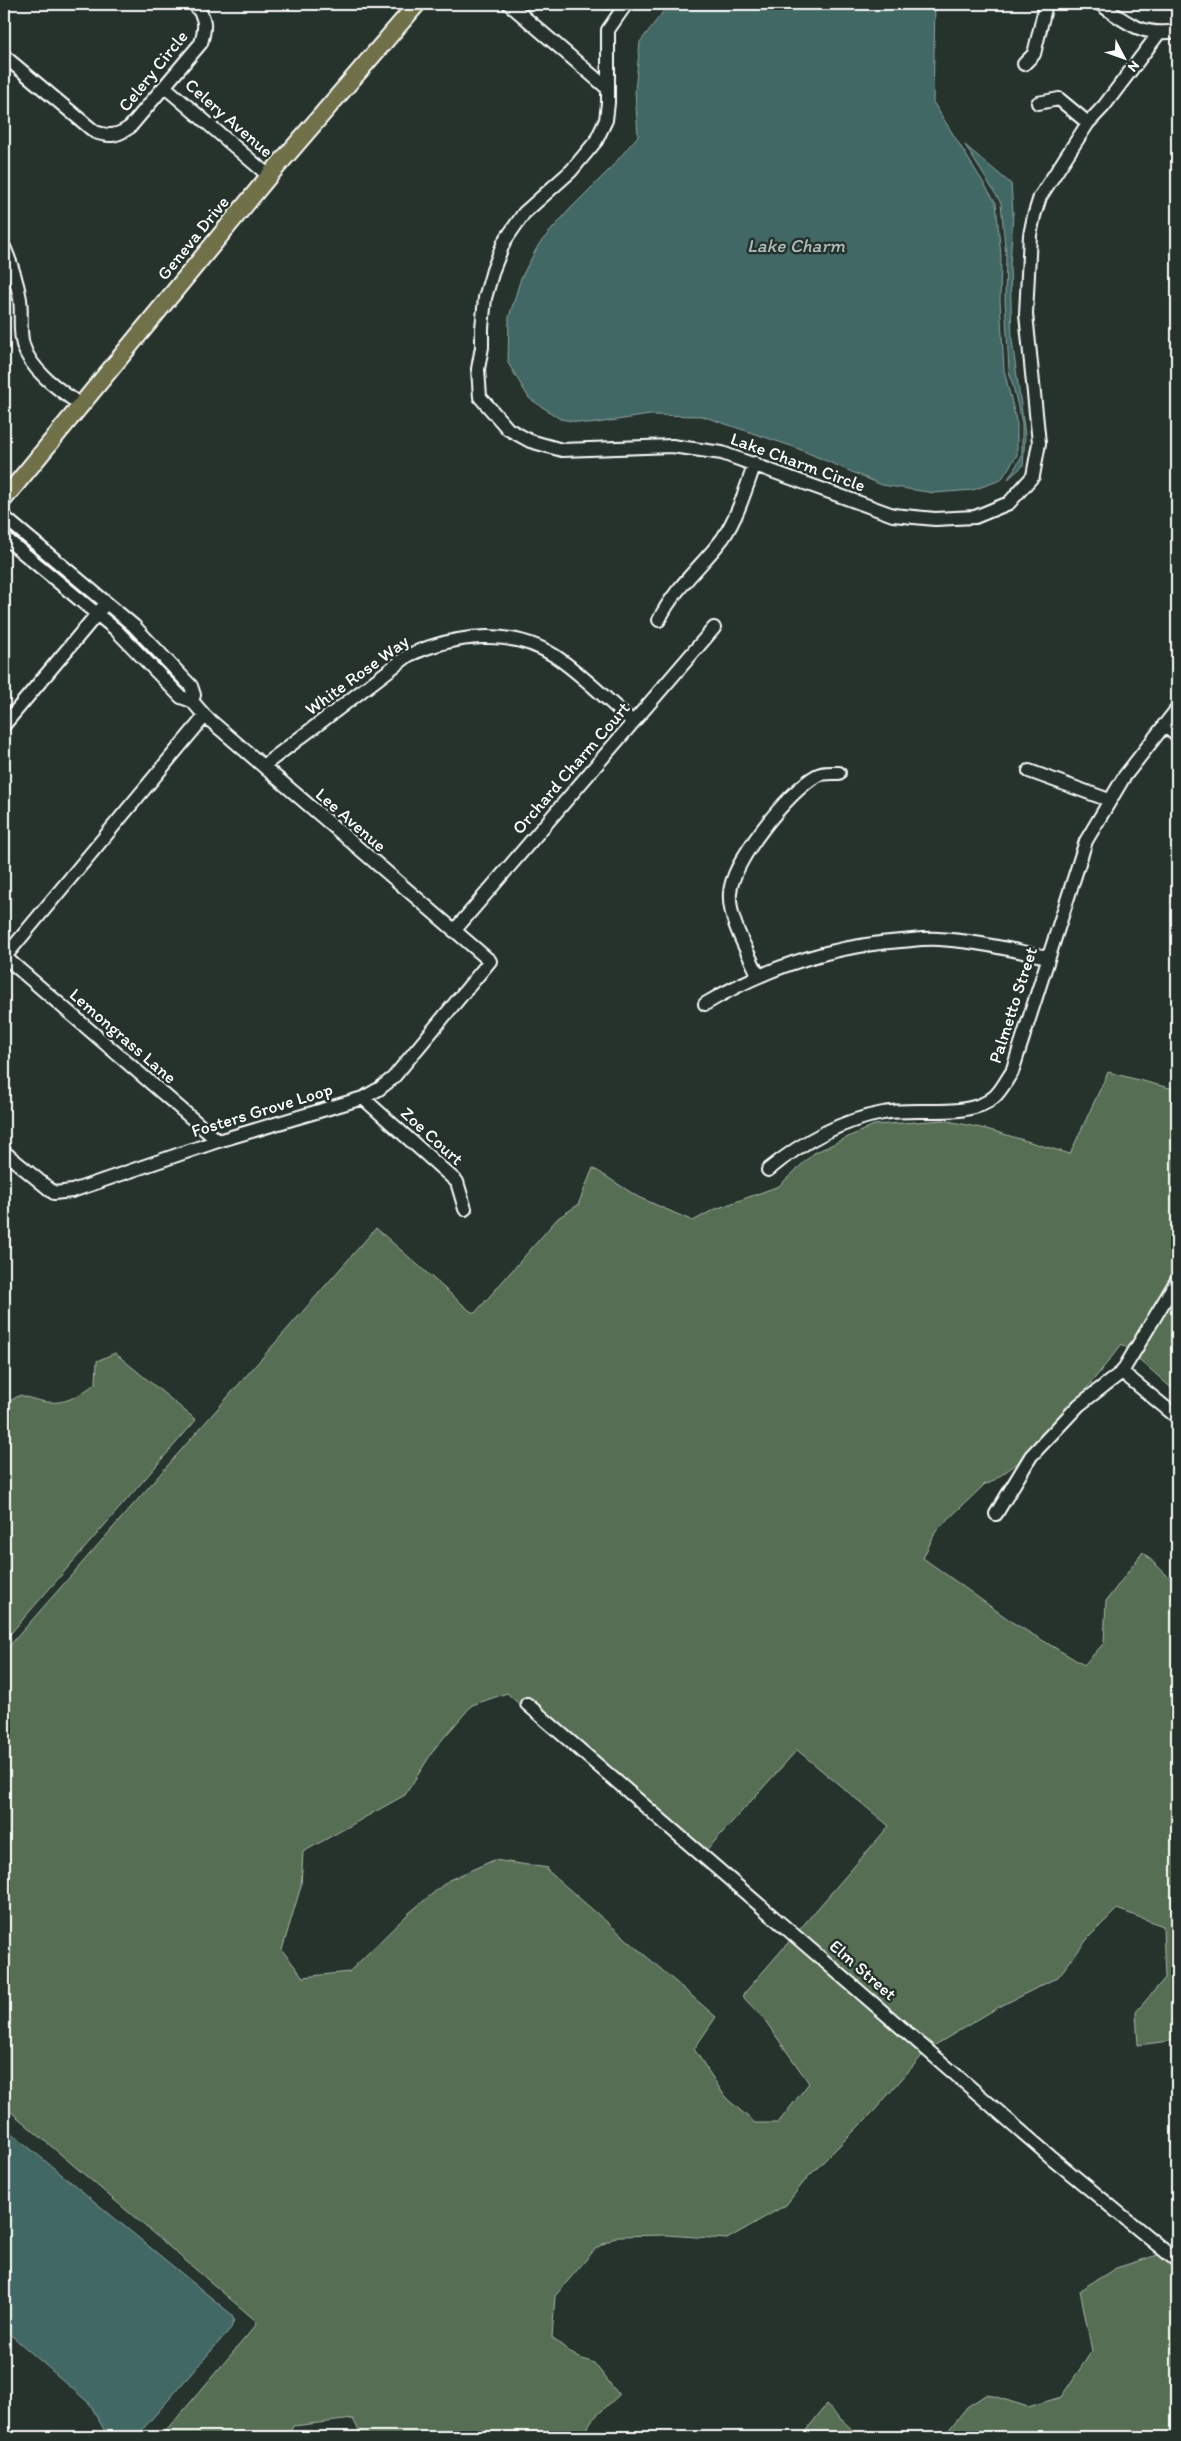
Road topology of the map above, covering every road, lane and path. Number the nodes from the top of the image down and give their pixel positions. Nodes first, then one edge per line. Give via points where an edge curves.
1 (194, 4) edge
2 (417, 4) edge
3 (509, 4) edge
4 (626, 4) edge
5 (1046, 4) edge
6 (1100, 4) edge
7 (1177, 32) edge
8 (1158, 33) junction
9 (4, 56) edge
10 (1024, 64) dead end
11 (165, 87) junction
12 (607, 88) junction
13 (1038, 103) dead end
14 (1088, 123) junction
15 (269, 176) junction
16 (4, 247) edge
17 (82, 406) junction
18 (755, 463) junction
19 (4, 499) edge
20 (4, 518) edge
21 (4, 537) edge
22 (107, 603) junction
23 (97, 614) junction
24 (659, 620) dead end
25 (714, 628) dead end
26 (192, 702) junction
27 (1177, 709) edge
28 (205, 716) junction
29 (633, 722) junction
30 (4, 725) edge
31 (1164, 725) junction
32 (1177, 736) edge
33 (263, 766) junction
34 (1029, 771) dead end
35 (839, 773) dead end
36 (1109, 800) junction
37 (454, 931) junction
38 (1047, 957) junction
39 (4, 958) edge
40 (490, 961) joint
41 (758, 975) junction
42 (704, 1004) dead end
43 (364, 1098) junction
44 (218, 1141) junction
45 (4, 1152) edge
46 (768, 1170) dead end
47 (465, 1209) dead end
48 (1177, 1280) edge
49 (1122, 1372) junction
50 (1177, 1417) edge
51 (996, 1514) dead end
52 (526, 1704) dead end
53 (1177, 2262) edge

1 - 11 street, Celery Circle via 206,27 201,43
2 - 15 main road, Geneva Drive
3 - 12 street
4 - 12 street, Lake Charm Circle via 608,30
5 - 10 street via 1034,54
6 - 8 street via 1133,27
7 - 8 street
8 - 14 street, Lake Charm Circle
9 - 11 street, Celery Circle via 95,132 107,137 119,135 130,127
11 - 15 street, Celery Avenue
12 - 18 street, Lake Charm Circle via 606,120 596,141 571,171 524,213 504,242 486,298 478,369 480,397 508,429 530,441 562,450 672,446 722,452
13 - 14 street via 1059,99
14 - 18 street, Lake Charm Circle via 1040,197 1030,235 1026,314 1039,443 1033,476 1009,503 974,517 936,519 893,515
15 - 17 main road, Geneva Drive
16 - 17 street via 20,299 24,346 32,363 53,385
17 - 19 main road, Geneva Drive
18 - 24 street via 732,524 673,594
20 - 22 street, Lee Avenue
21 - 23 street, Lee Avenue
22 - 23 street
22 - 26 street, Lee Avenue via 134,626 191,686
23 - 26 street, Lee Avenue via 181,697
23 - 30 street
25 - 29 street, Orchard Charm Court
26 - 28 street, Lee Avenue
27 - 31 street, Palmetto Street
28 - 33 street, Lee Avenue
28 - 39 street
29 - 33 street, White Rose Way via 554,656 524,641 474,636 434,644 409,655
29 - 37 street, Orchard Charm Court
31 - 32 street
31 - 36 street, Palmetto Street
33 - 37 street, Lee Avenue
34 - 36 street
35 - 41 street via 818,775 794,793 768,823 739,864 732,880 730,904
36 - 38 street, Palmetto Street via 1086,841
37 - 40 street, Lee Avenue
38 - 41 street via 978,942 927,939 840,949
38 - 46 street, Palmetto Street via 1012,1072 994,1097 978,1107 959,1111 914,1109 882,1113 848,1123 816,1136
39 - 44 street, Lemongrass Lane
40 - 43 street, Fosters Grove Loop via 393,1078
41 - 42 street
43 - 44 street, Fosters Grove Loop
43 - 47 street, Zoe Court via 457,1182
44 - 45 street, Fosters Grove Loop via 72,1190 54,1193
48 - 49 street
49 - 50 street
49 - 51 street via 1079,1405 1031,1456
52 - 53 street, Elm Street

